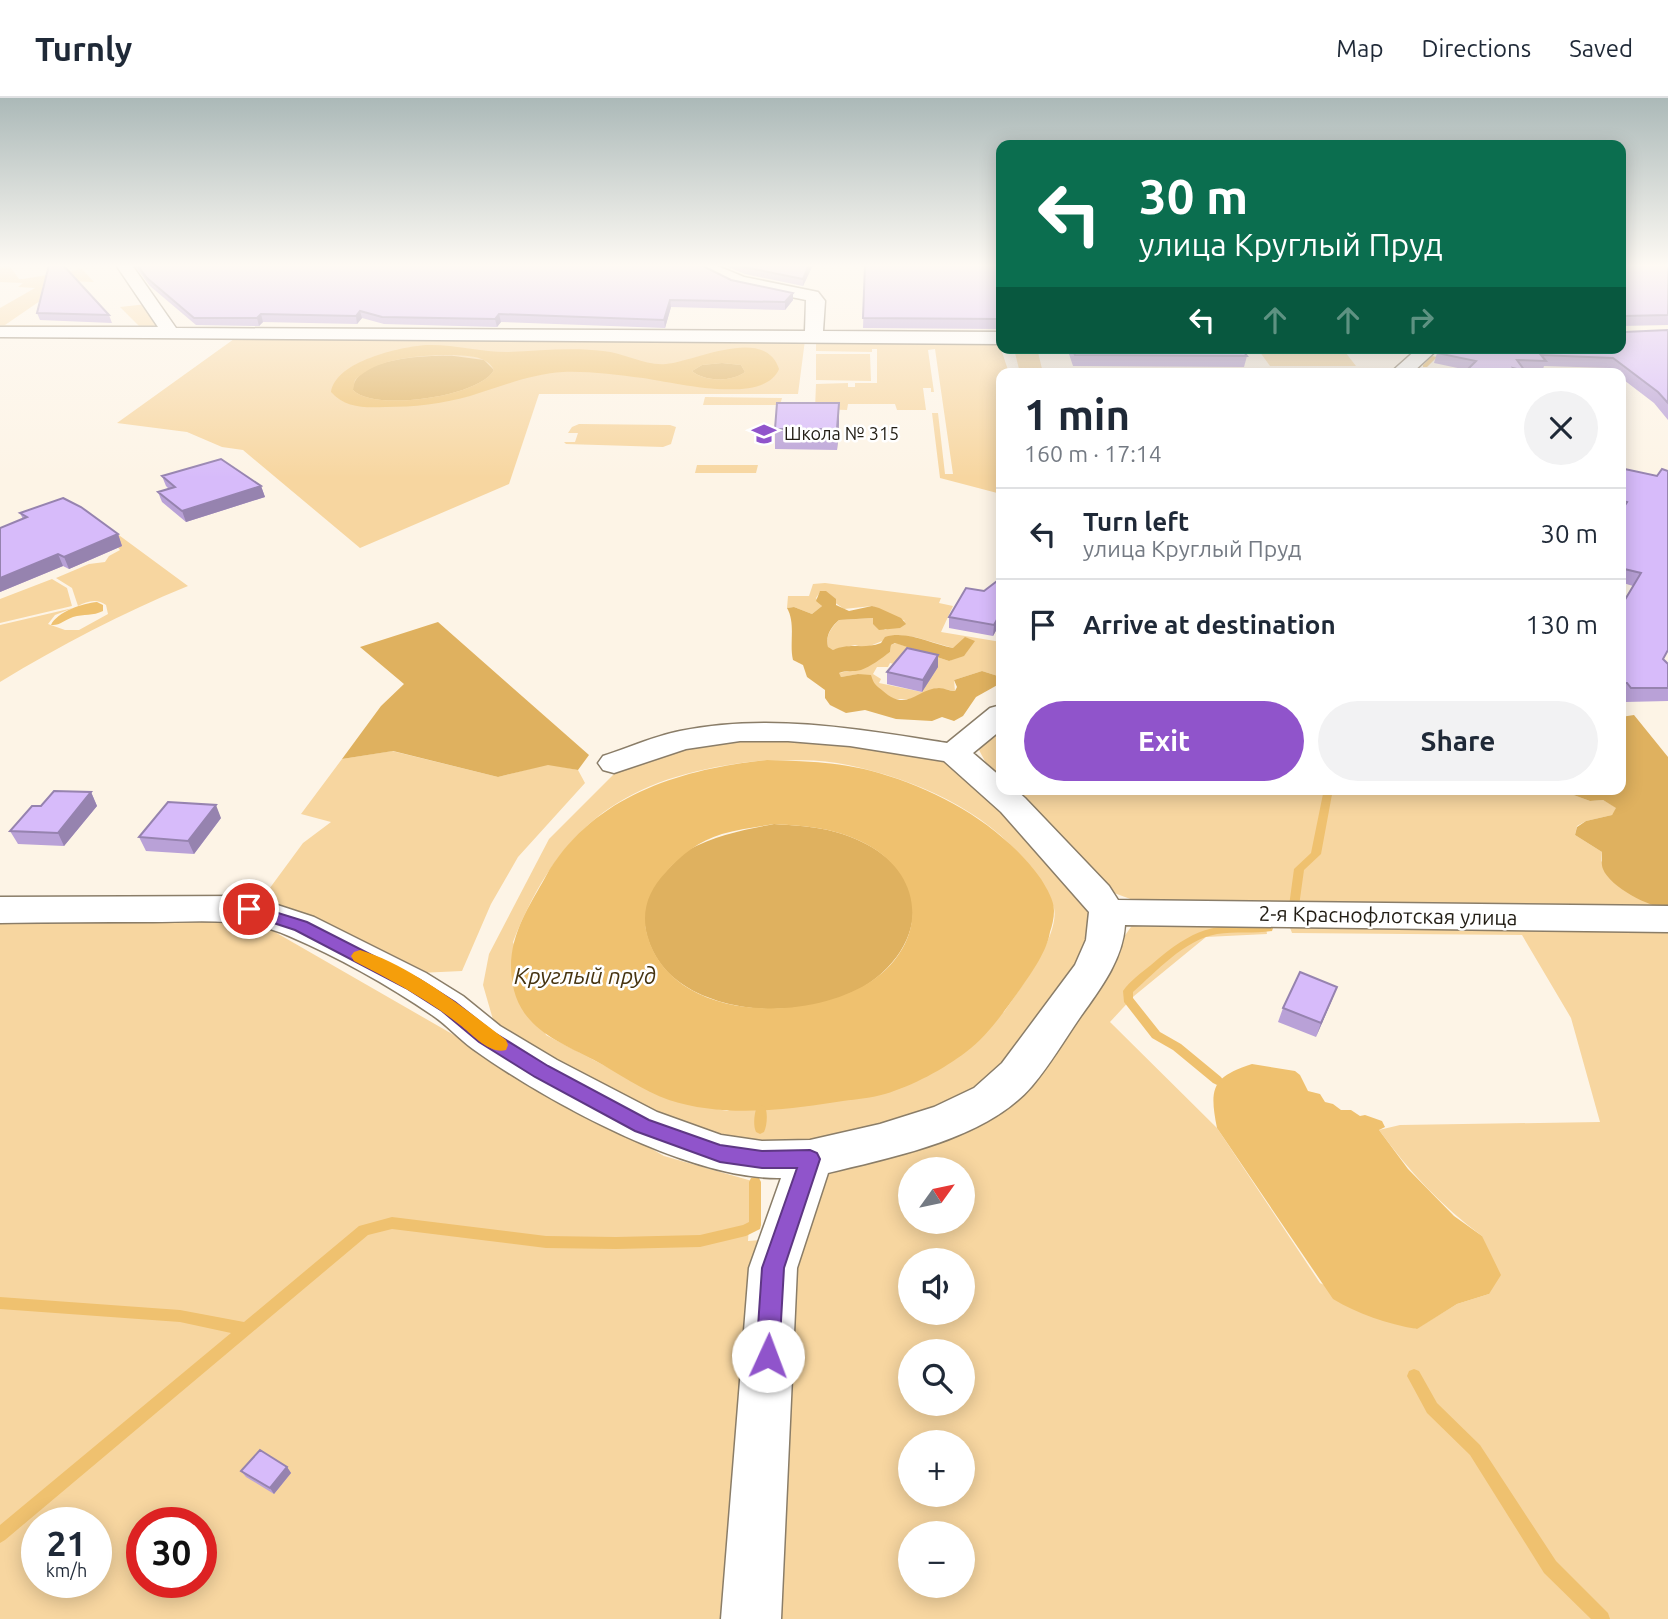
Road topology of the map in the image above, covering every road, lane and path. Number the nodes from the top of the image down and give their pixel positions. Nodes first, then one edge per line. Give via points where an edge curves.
1 (650, 336) edge
2 (814, 337) joint
3 (996, 338) edge
4 (1423, 354) edge
5 (1406, 368) edge
6 (996, 718) edge
7 (954, 753) junction
8 (614, 763) dead end
9 (996, 791) edge
10 (1000, 795) edge
11 (0, 910) edge
12 (1107, 912) junction
13 (1668, 919) edge
14 (810, 1159) junction
15 (751, 1619) edge

1 - 2 street
2 - 3 street
4 - 5 street
6 - 7 street
7 - 8 street via 850,737 740,732 681,740
7 - 9 street
10 - 12 street via 1034,826
11 - 14 street via 249,909 301,926 412,983 542,1072 642,1125 720,1153 762,1160
12 - 13 street, 2-я Краснофлотская улица
12 - 14 street via 1105,940 1092,970 1017,1075 989,1100 947,1121
14 - 15 street via 773,1268

